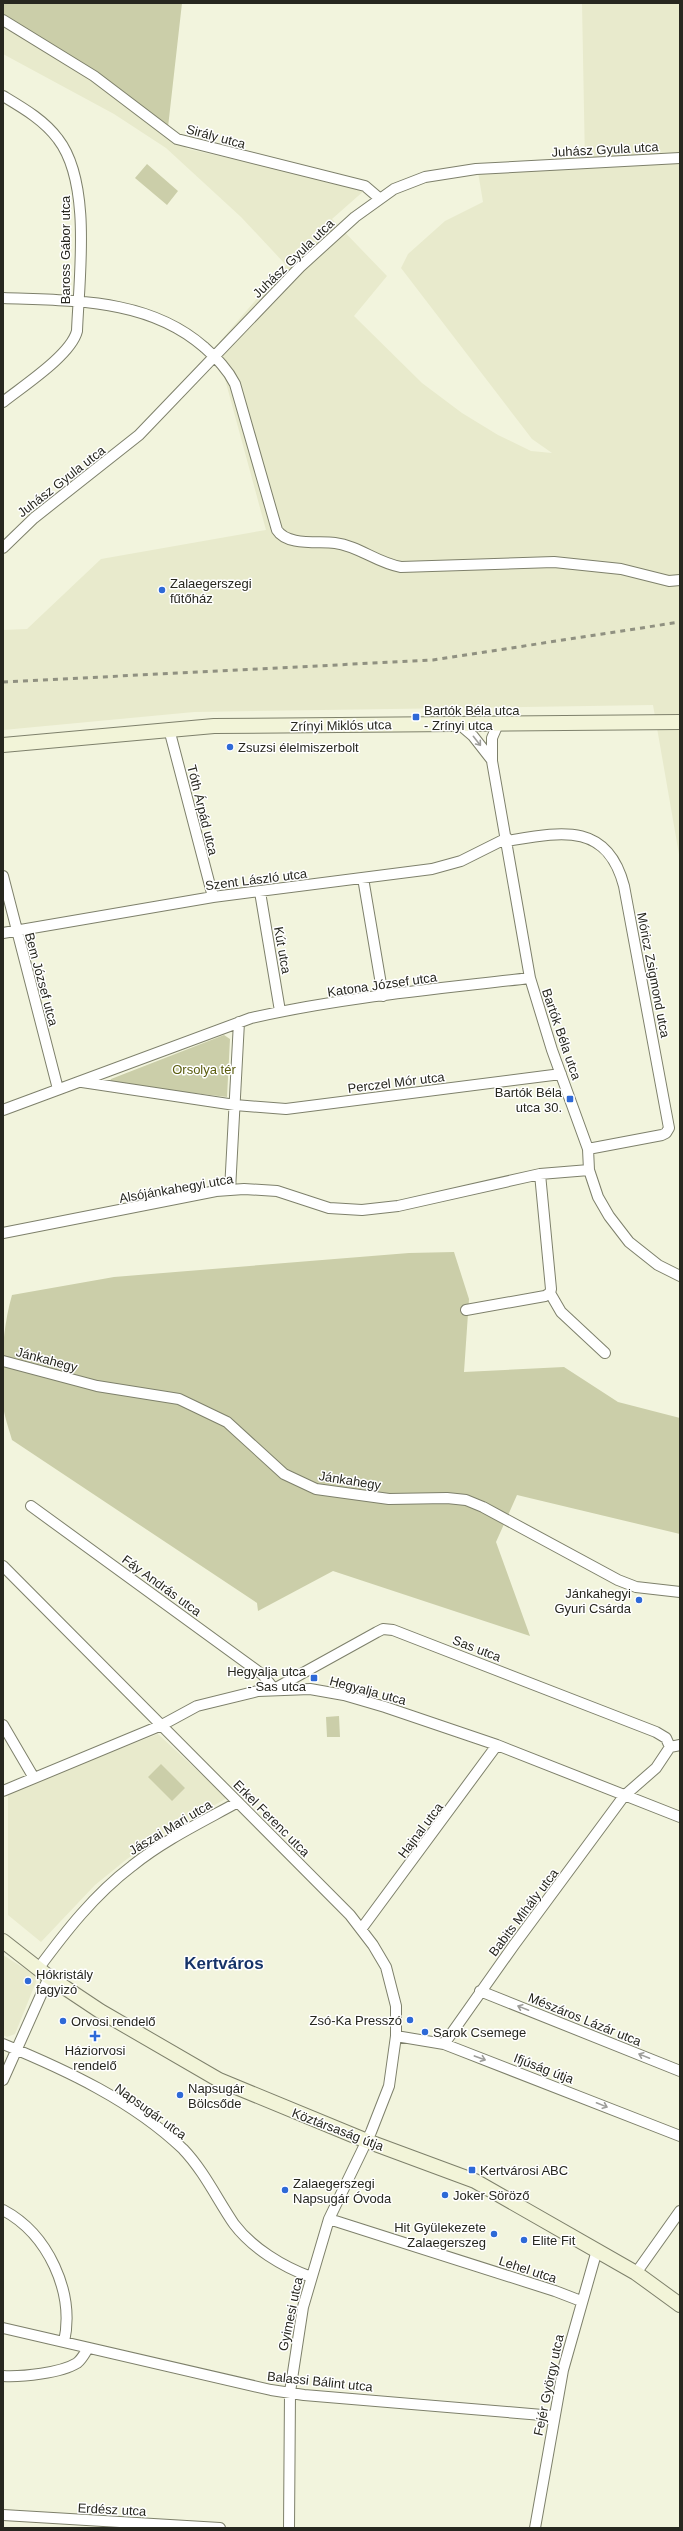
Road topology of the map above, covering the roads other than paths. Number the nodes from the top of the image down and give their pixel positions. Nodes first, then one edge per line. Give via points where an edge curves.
1 (3, 20) edge
2 (3, 96) edge
3 (680, 158) edge
4 (379, 198) junction
5 (3, 298) edge
6 (78, 302) junction
7 (214, 356) junction
8 (3, 402) edge
9 (3, 548) edge
10 (680, 580) edge
11 (680, 722) edge
12 (459, 724) junction
13 (498, 724) junction
14 (169, 728) junction
15 (3, 745) edge
16 (492, 761) junction
17 (507, 840) junction
18 (3, 876) edge
19 (363, 878) junction
20 (260, 892) junction
21 (212, 897) junction
22 (16, 931) junction
23 (3, 933) edge
24 (530, 978) junction
25 (383, 996) junction
26 (280, 1011) junction
27 (239, 1022) junction
28 (561, 1074) junction
29 (80, 1082) junction
30 (58, 1089) junction
31 (235, 1105) junction
32 (3, 1110) edge
33 (588, 1149) junction
34 (589, 1170) junction
35 (540, 1174) junction
36 (230, 1190) junction
37 (3, 1233) edge
38 (680, 1276) edge
39 (550, 1293) junction
40 (466, 1310) dead end
41 (605, 1353) dead end
42 (3, 1361) edge
43 (31, 1506) dead end
44 (3, 1566) edge
45 (680, 1592) edge
46 (274, 1689) junction
47 (3, 1725) edge
48 (162, 1725) junction
49 (680, 1745) edge
50 (497, 1746) junction
51 (670, 1747) junction
52 (34, 1778) junction
53 (3, 1791) edge
54 (624, 1796) junction
55 (238, 1802) junction
56 (680, 1817) edge
57 (362, 1928) junction
58 (3, 1941) edge
59 (44, 1973) junction
60 (480, 1991) junction
61 (396, 2036) junction
62 (3, 2044) edge
63 (444, 2044) junction
64 (16, 2049) junction
65 (680, 2070) edge
66 (3, 2080) edge
67 (680, 2136) edge
68 (367, 2141) junction
69 (3, 2210) edge
70 (680, 2211) edge
71 (329, 2219) junction
72 (597, 2250) junction
73 (636, 2273) junction
74 (311, 2277) junction
75 (581, 2301) junction
76 (680, 2305) edge
77 (3, 2328) edge
78 (64, 2342) junction
79 (88, 2348) junction
80 (3, 2376) edge
81 (290, 2392) junction
82 (554, 2416) junction
83 (3, 2515) edge
84 (220, 2528) edge
85 (290, 2528) edge
86 (535, 2528) edge

1 - 4 street, Sirály utca via 94,76 177,140 365,186
2 - 6 street, Baross Gábor utca via 51,129 69,156 76,179 79,204
3 - 4 street, Juhász Gyula utca via 468,170 412,181
4 - 7 street, Juhász Gyula utca via 339,230 300,267
5 - 6 street
6 - 7 street via 123,307 154,318 185,332
6 - 8 street, Baross Gábor utca via 77,330 72,342 64,352
7 - 9 street, Juhász Gyula utca via 138,435 34,518
7 - 10 street via 223,364 235,384 277,530 286,539 352,546 400,567 554,562 621,569 669,580
11 - 13 street, Zrínyi Miklós utca
12 - 13 street, Zrínyi Miklós utca
12 - 14 street, Zrínyi Miklós utca
12 -> 16 street via 473,736
13 - 16 street, Bartók Béla utca via 492,738
14 - 15 street, Zrínyi Miklós utca
14 - 21 street, Tóth Árpád utca
16 - 17 street, Bartók Béla utca
17 - 19 street, Szent László utca via 454,864
17 - 24 street, Bartók Béla utca
17 - 33 street, Móricz Zsigmond utca via 555,834 588,838 609,852 618,866 624,886 669,1128 662,1135
18 - 22 street, Bem József utca
19 - 20 street, Szent László utca
19 - 25 street
20 - 21 street, Szent László utca
20 - 26 street, Kút utca
21 - 22 street, Szent László utca
22 - 23 street, Szent László utca
22 - 30 street, Bem József utca
24 - 25 street, Katona József utca
24 - 28 street, Bartók Béla utca
25 - 26 street, Katona József utca
26 - 27 street, Katona József utca
27 - 29 street
27 - 31 street
28 - 31 street, Perczel Mór utca via 300,1108 273,1109
28 - 33 street, Bartók Béla utca
29 - 30 street
29 - 31 street
30 - 32 street
31 - 36 street
33 - 34 street, Bartók Béla utca
34 - 35 street, Alsójánkahegyi utca
34 - 38 street, Bartók Béla utca via 603,1206 622,1234 646,1256
35 - 36 street, Alsójánkahegyi utca via 398,1206 362,1210 329,1208 277,1191
35 - 39 street
36 - 37 street, Alsójánkahegyi utca
39 - 40 street
39 - 41 street via 561,1312
42 - 45 street, Jánkahegy via 97,1386 178,1399 227,1422 284,1474 300,1484 362,1497 466,1500 483,1506 622,1582 636,1587
43 - 46 street, Fáy András utca via 263,1675
44 - 48 street, Erkel Ferenc utca
46 - 48 street, Hegyalja utca via 197,1706
46 - 50 street, Hegyalja utca via 310,1689 344,1695
46 - 51 street, Sas utca via 382,1629 393,1630 656,1732 666,1738
47 - 52 street
48 - 52 street, Hegyalja utca
48 - 55 street, Erkel Ferenc utca
49 - 51 street
50 - 54 street, Hegyalja utca
50 - 57 street, Hajnal utca
51 - 54 street via 656,1768
52 - 53 street, Hegyalja utca
54 - 56 street, Hegyalja utca
54 - 60 street, Babits Mihály utca
55 - 57 street, Erkel Ferenc utca
55 - 59 street, Jászai Mari utca via 164,1843 119,1876 75,1921
57 - 61 street, Erkel Ferenc utca via 379,1953 390,1976 396,2006
58 - 59 street, Köztársaság útja
59 - 64 street, Jászai Mari utca
59 - 68 street, Köztársaság útja via 123,2025 219,2080
60 - 63 street, Babits Mihály utca
65 -> 60 street, Mészáros Lázár utca
61 - 63 street, Ifjúság útja
61 - 68 street, Erkel Ferenc utca via 390,2082
62 - 64 street, Napsugár utca
63 -> 67 street, Ifjúság útja
64 - 66 street, Jászai Mari utca
64 - 74 street, Napsugár utca via 96,2087 172,2139 199,2169 242,2233 275,2259
68 - 71 street, Gyimesi utca
68 - 72 street, Köztársaság útja via 475,2181
69 - 78 street via 31,2230 54,2266 60,2279 66,2307
70 - 73 street
71 - 74 street, Gyimesi utca
71 - 75 street, Lehel utca
72 - 73 street, Köztársaság útja
72 - 75 street, Fejér György utca
73 - 76 street, Köztársaság útja
74 - 81 street, Gyimesi utca via 299,2326
75 - 82 street, Fejér György utca via 562,2370
77 - 78 street, Balassi Bálint utca
78 - 79 street, Balassi Bálint utca
79 - 80 street via 83,2357 69,2367
79 - 81 street, Balassi Bálint utca
81 - 82 street, Balassi Bálint utca
81 - 85 street, Gyimesi utca
82 - 86 street, Fejér György utca
83 - 84 street, Erdész utca

